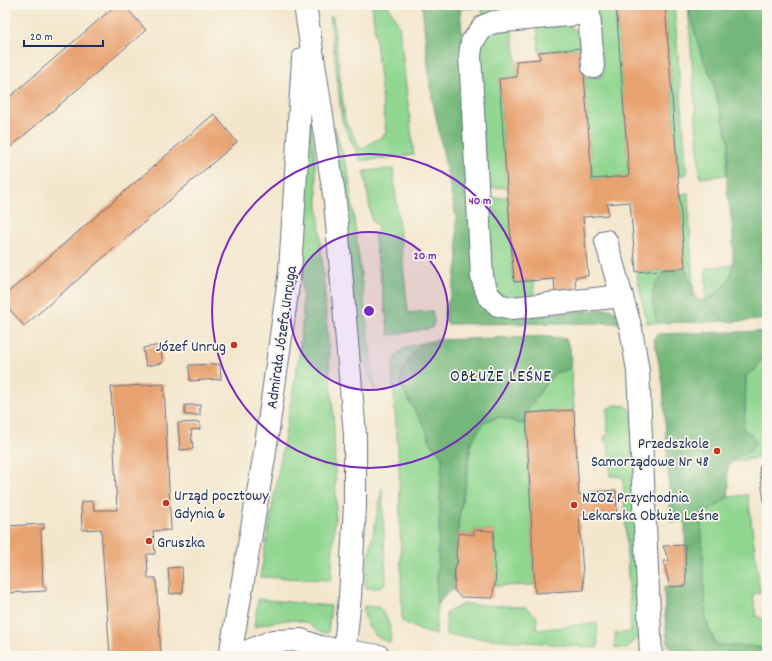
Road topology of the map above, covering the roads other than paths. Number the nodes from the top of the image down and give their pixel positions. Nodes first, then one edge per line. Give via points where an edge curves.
1 (588, 9) edge
2 (306, 10) edge
3 (593, 67) dead end
4 (606, 241) dead end
5 (622, 296) junction
6 (344, 654) edge
7 (230, 656) edge
8 (236, 656) edge
9 (379, 656) edge
10 (651, 656) edge

1 - 3 street
1 - 5 street via 494,22 484,26 472,42 470,55 482,277 488,295 498,305 512,308
2 - 6 street, Admirała Józefa Unruga via 335,201 355,435 356,505
2 - 7 street, Admirała Józefa Unruga via 290,271 264,458
4 - 5 street
5 - 10 street via 638,371
6 - 8 street via 300,640 273,641
6 - 9 street

